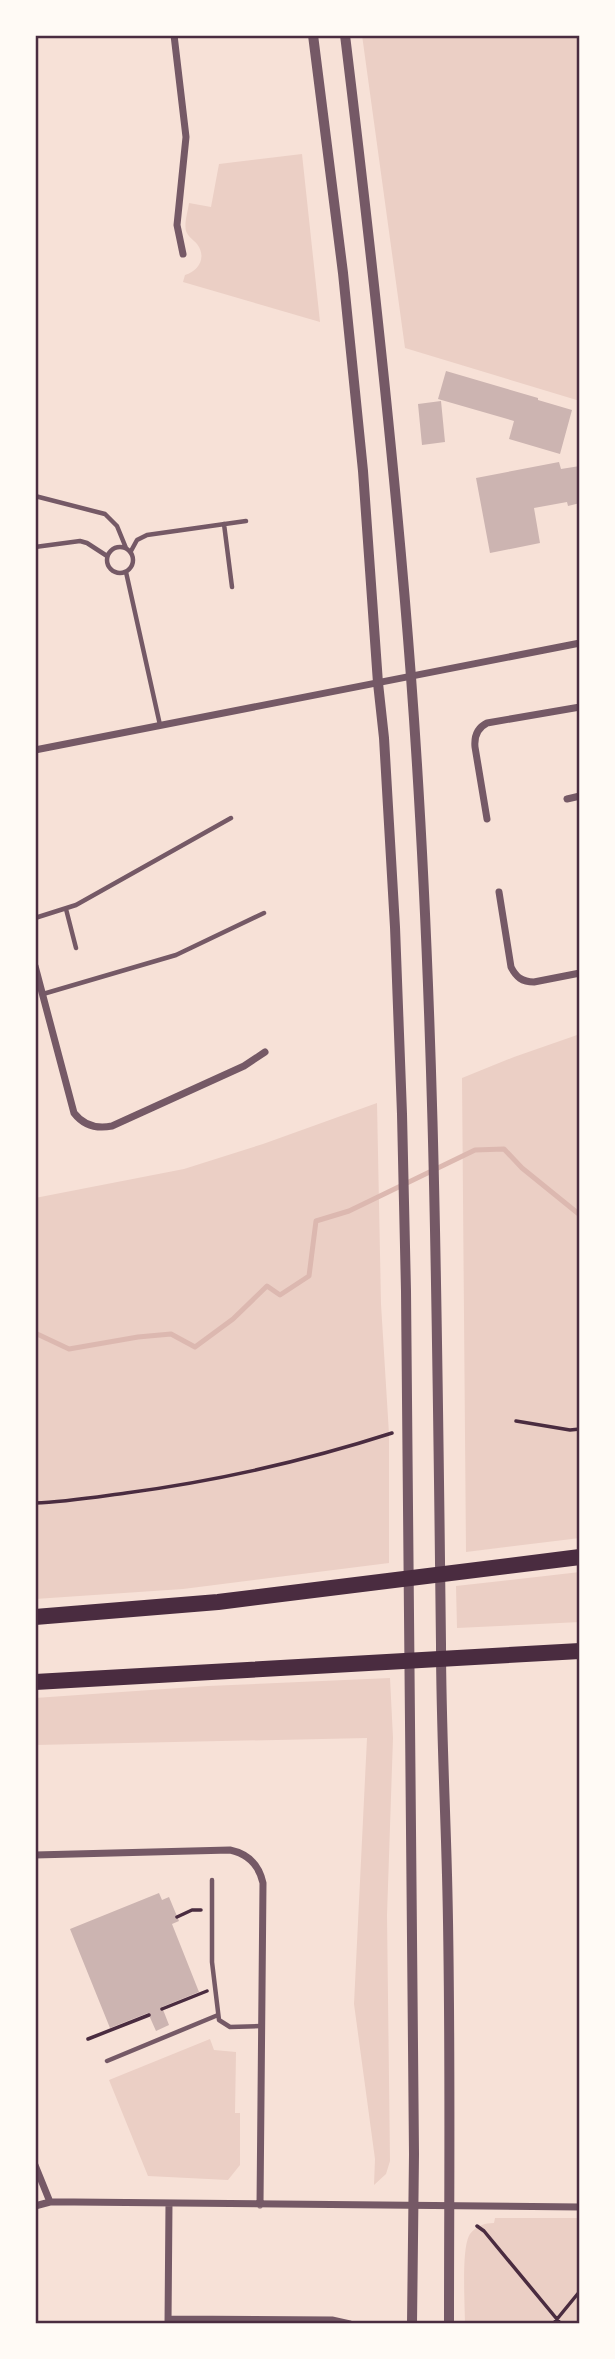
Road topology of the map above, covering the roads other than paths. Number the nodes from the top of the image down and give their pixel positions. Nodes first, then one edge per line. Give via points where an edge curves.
1 (174, 35) edge
2 (313, 35) edge
3 (345, 35) edge
4 (183, 254) dead end
5 (35, 496) edge
6 (246, 521) dead end
7 (224, 524) junction
8 (35, 547) edge
9 (128, 549) junction
10 (107, 556) junction
11 (126, 572) junction
12 (232, 587) dead end
13 (580, 643) edge
14 (411, 677) junction
15 (378, 683) junction
16 (580, 707) edge
17 (160, 726) junction
18 (35, 750) edge
19 (580, 796) edge
20 (567, 799) dead end
21 (231, 818) dead end
22 (487, 819) dead end
23 (499, 892) dead end
24 (66, 909) junction
25 (264, 913) dead end
26 (35, 918) edge
27 (76, 948) dead end
28 (35, 966) edge
29 (580, 973) edge
30 (40, 991) edge
31 (265, 1052) dead end
32 (580, 1558) edge
33 (35, 1617) edge
34 (580, 1651) edge
35 (35, 1682) edge
36 (35, 1855) edge
37 (212, 1880) dead end
38 (218, 2015) junction
39 (262, 2026) junction
40 (107, 2061) dead end
41 (35, 2165) edge
42 (50, 2202) junction
43 (169, 2203) junction
44 (260, 2205) junction
45 (35, 2206) edge
46 (412, 2206) junction
47 (449, 2206) junction
48 (580, 2207) edge
49 (168, 2322) edge
50 (350, 2324) edge
51 (412, 2324) edge
52 (449, 2324) edge

1 - 4 street via 186,137 177,225
2 - 15 street via 363,471
3 - 14 street via 379,319
5 - 9 lane via 105,514
6 - 7 lane
7 - 9 lane via 146,535
7 - 12 lane
8 - 10 lane via 80,541
9 - 10 lane via 115,547
9 - 11 lane via 133,563
10 - 11 lane via 109,568
11 - 17 lane
13 - 14 street
14 - 15 street
14 - 47 street via 436,1202
15 - 17 street
15 - 46 street via 403,1138
16 - 22 street via 487,723 479,729 475,747
17 - 18 street
19 - 20 street
21 - 24 lane
23 - 29 street via 511,967 518,977 534,982
24 - 26 lane
24 - 27 lane
25 - 30 lane via 176,954
28 - 30 street
30 - 31 street via 74,1113 91,1126 112,1126
32 - 33 highway via 218,1602
34 - 35 highway
36 - 39 street via 230,1850 250,1859 263,1883
37 - 38 lane via 212,1962
38 - 39 lane via 222,2024 230,2027
38 - 40 lane
39 - 44 street
41 - 42 street
42 - 43 street
42 - 45 street
43 - 44 street
43 - 49 street
44 - 46 street
46 - 47 street
46 - 51 street
47 - 48 street
47 - 52 street
49 - 50 street via 332,2320

